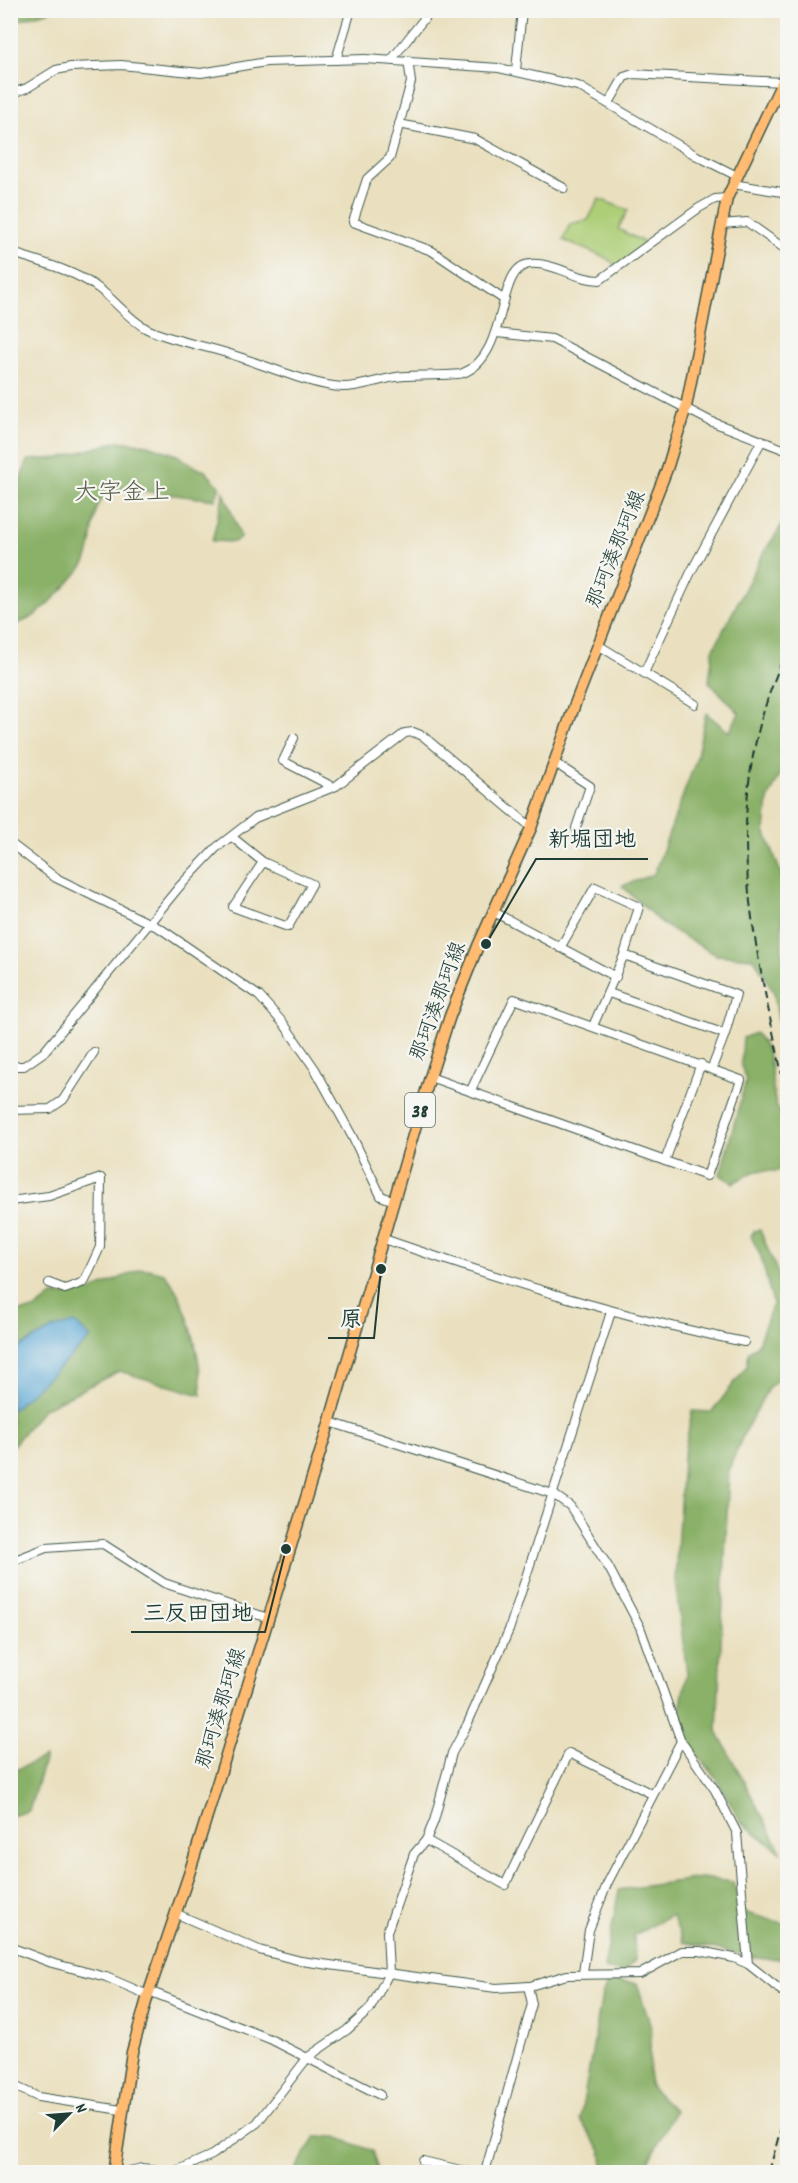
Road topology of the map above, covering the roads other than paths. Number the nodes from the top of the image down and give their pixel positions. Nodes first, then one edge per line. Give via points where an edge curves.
1 (351, 10) edge
2 (431, 10) edge
3 (522, 10) edge
4 (392, 59) junction
5 (336, 60) junction
6 (408, 60) junction
7 (516, 70) junction
8 (788, 70) edge
9 (782, 82) junction
10 (10, 94) edge
11 (609, 103) junction
12 (399, 124) junction
13 (735, 180) junction
14 (564, 188) dead end
15 (788, 193) edge
16 (727, 198) junction
17 (721, 224) junction
18 (788, 251) edge
19 (10, 252) edge
20 (503, 299) junction
21 (497, 333) junction
22 (686, 407) junction
23 (762, 440) junction
24 (788, 452) edge
25 (598, 645) junction
26 (644, 673) junction
27 (694, 704) dead end
28 (294, 738) dead end
29 (555, 763) junction
30 (333, 787) junction
31 (531, 827) junction
32 (576, 828) dead end
33 (232, 837) junction
34 (10, 843) edge
35 (263, 862) junction
36 (492, 911) junction
37 (150, 924) junction
38 (560, 948) junction
39 (624, 955) junction
40 (616, 976) junction
41 (609, 993) junction
42 (593, 1026) junction
43 (725, 1034) junction
44 (94, 1052) dead end
45 (701, 1064) junction
46 (10, 1066) edge
47 (712, 1068) junction
48 (430, 1077) junction
49 (471, 1090) junction
50 (10, 1110) edge
51 (665, 1161) junction
52 (10, 1201) edge
53 (394, 1201) junction
54 (384, 1239) junction
55 (50, 1283) dead end
56 (610, 1312) junction
57 (744, 1342) dead end
58 (330, 1422) junction
59 (553, 1494) junction
60 (13, 1559) edge
61 (268, 1618) junction
62 (681, 1741) junction
63 (652, 1794) junction
64 (426, 1840) junction
65 (175, 1913) junction
66 (10, 1947) edge
67 (748, 1964) junction
68 (389, 1973) junction
69 (583, 1973) junction
70 (528, 1986) junction
71 (148, 1993) junction
72 (788, 1996) edge
73 (308, 2058) junction
74 (10, 2084) edge
75 (380, 2095) dead end
76 (121, 2110) junction
77 (423, 2161) dead end
78 (114, 2172) edge
79 (125, 2172) edge
80 (174, 2172) edge
81 (469, 2172) edge
82 (485, 2172) edge

1 - 5 street
2 - 4 street
3 - 7 street
4 - 5 street
4 - 6 street
5 - 10 street via 266,62 201,73 121,65 70,67 56,70
6 - 7 street
6 - 12 street via 411,82
7 - 11 street via 578,86
8 - 9 main road, 那珂湊那珂線 / 38
9 - 11 street via 633,74 624,78
9 - 13 main road, 那珂湊那珂線 / 38
11 - 13 street
12 - 14 street via 475,139
12 - 20 street via 390,158 367,179 353,222 432,251
13 - 15 street
13 - 16 main road, 那珂湊那珂線 / 38
16 - 17 main road, 那珂湊那珂線 / 38
16 - 20 street via 708,203 600,280 527,263 511,279
17 - 18 street via 747,222
17 - 22 main road, 那珂湊那珂線 / 38
19 - 21 street via 89,282 147,329 339,387 402,376 460,375 481,363
20 - 21 street
21 - 22 street via 552,339
22 - 23 street via 710,421
22 - 25 main road, 那珂湊那珂線 / 38 via 659,493
23 - 24 street
23 - 26 street via 691,572
25 - 26 street
25 - 29 main road, 那珂湊那珂線 / 38
26 - 27 street
28 - 30 street via 283,761
29 - 31 main road, 那珂湊那珂線 / 38
29 - 32 street via 590,786
30 - 31 street via 405,733 413,732 423,736
30 - 33 street via 255,818
31 - 36 main road, 那珂湊那珂線 / 38
33 - 35 street
33 - 37 street via 216,848
34 - 37 street via 73,888
35 - 35 street via 312,884 288,927 234,907
36 - 38 street
36 - 48 main road, 那珂湊那珂線 / 38
37 - 46 street via 44,1052 24,1066
37 - 53 street via 244,984 272,1009 319,1074 381,1196
38 - 39 street via 595,887 639,907
38 - 40 street
39 - 40 street
39 - 43 street via 736,995
40 - 41 street
41 - 42 street
41 - 43 street
42 - 45 street
42 - 49 street via 514,999
43 - 47 street
44 - 50 street via 63,1100 50,1109
45 - 47 street
45 - 51 street
47 - 51 street via 741,1080 707,1176
48 - 49 street
48 - 53 main road, 那珂湊那珂線 / 38
49 - 51 street
52 - 55 street via 49,1196 101,1178 100,1248 84,1282 65,1289
53 - 54 main road, 那珂湊那珂線 / 38
54 - 56 street
54 - 58 main road, 那珂湊那珂線 / 38
56 - 57 street
56 - 59 street
58 - 59 street
58 - 61 main road, 那珂湊那珂線 / 38
59 - 62 street via 570,1506 640,1627
59 - 64 street via 509,1630 452,1753
60 - 61 street via 65,1545 103,1544 164,1583
61 - 65 main road, 那珂湊那珂線 / 38
62 - 63 street
62 - 67 street via 725,1806 737,1833
63 - 64 street via 569,1753 505,1885
63 - 69 street via 607,1884 589,1930
64 - 68 street via 414,1854 387,1932
65 - 68 street via 259,1950 301,1961
65 - 71 main road, 那珂湊那珂線 / 38
66 - 71 street
67 - 69 street via 700,1951 682,1951 640,1974
67 - 72 street
68 - 70 street via 496,1988
68 - 73 street via 370,2009
69 - 70 street
70 - 82 street via 532,2004
71 - 73 street via 270,2039
71 - 76 main road, 那珂湊那珂線 / 38
73 - 75 street
73 - 80 street via 258,2122 212,2155
74 - 76 street via 38,2097
76 - 78 main road, 那珂湊那珂線 / 38
77 - 81 street
79 - 80 street via 142,2168

